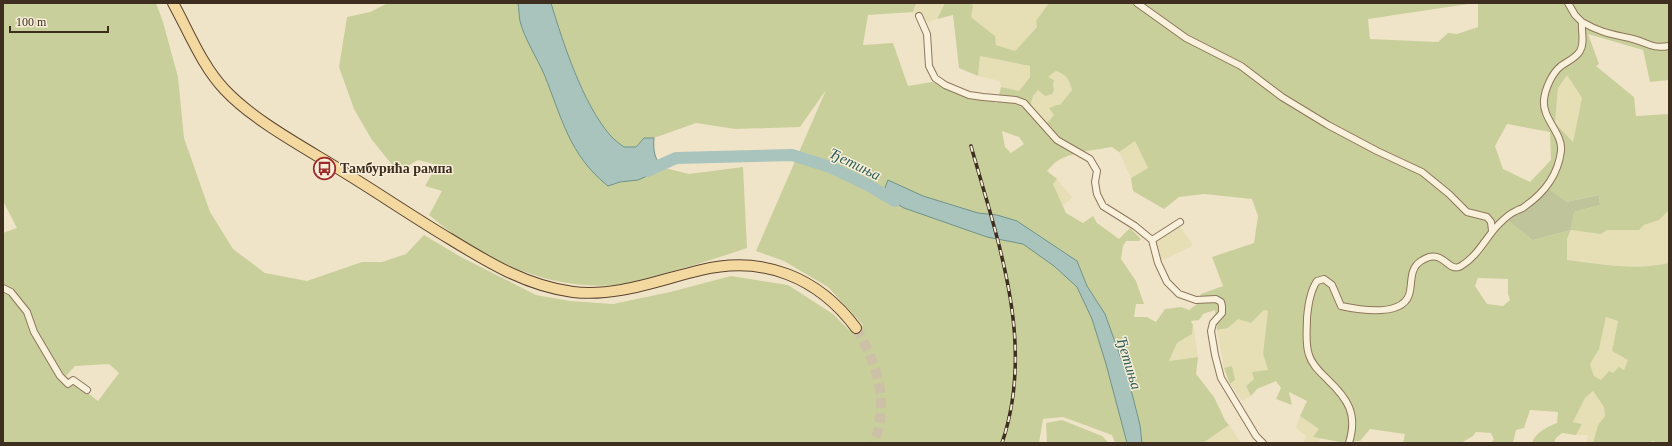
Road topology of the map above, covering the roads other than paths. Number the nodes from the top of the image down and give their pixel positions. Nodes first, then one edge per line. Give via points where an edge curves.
1 (173, 3) edge
2 (1137, 3) edge
3 (1568, 3) edge
4 (919, 16) dead end
5 (1582, 22) junction
6 (1669, 46) edge
7 (1180, 222) dead end
8 (1492, 231) junction
9 (1152, 240) junction
10 (3, 288) edge
11 (856, 328) tunnel mouth
12 (87, 390) dead end
13 (1263, 443) edge
14 (1349, 443) edge

1 - 11 main road via 212,74 237,102 272,127 415,217 509,273 556,289 596,293 637,288 714,268 741,265 760,267 788,274 818,290 839,306
2 - 8 street via 1186,38 1241,66 1282,98 1377,151 1422,172 1450,194 1467,212 1487,217 1491,222
3 - 5 street
4 - 9 street via 927,34 929,66 935,78 969,95 1024,103 1057,140 1090,159 1097,171 1096,194 1103,206
5 - 6 street via 1607,34 1633,39 1657,48
5 - 8 street via 1581,51 1560,66 1546,89 1546,116 1561,142 1554,175 1536,198
7 - 9 street
8 - 14 street via 1482,247 1461,266 1451,267 1438,256 1420,261 1413,270 1410,292 1405,301 1395,308 1381,310 1341,306 1328,281 1324,279 1314,285 1308,315 1308,354 1316,368 1338,390 1352,412 1354,424
9 - 13 street via 1158,263 1167,282 1179,294 1196,300 1216,299 1221,302 1222,313 1213,323 1211,331 1221,378 1256,436
10 - 12 street via 11,292 27,312 34,332 60,376 68,384 73,380

